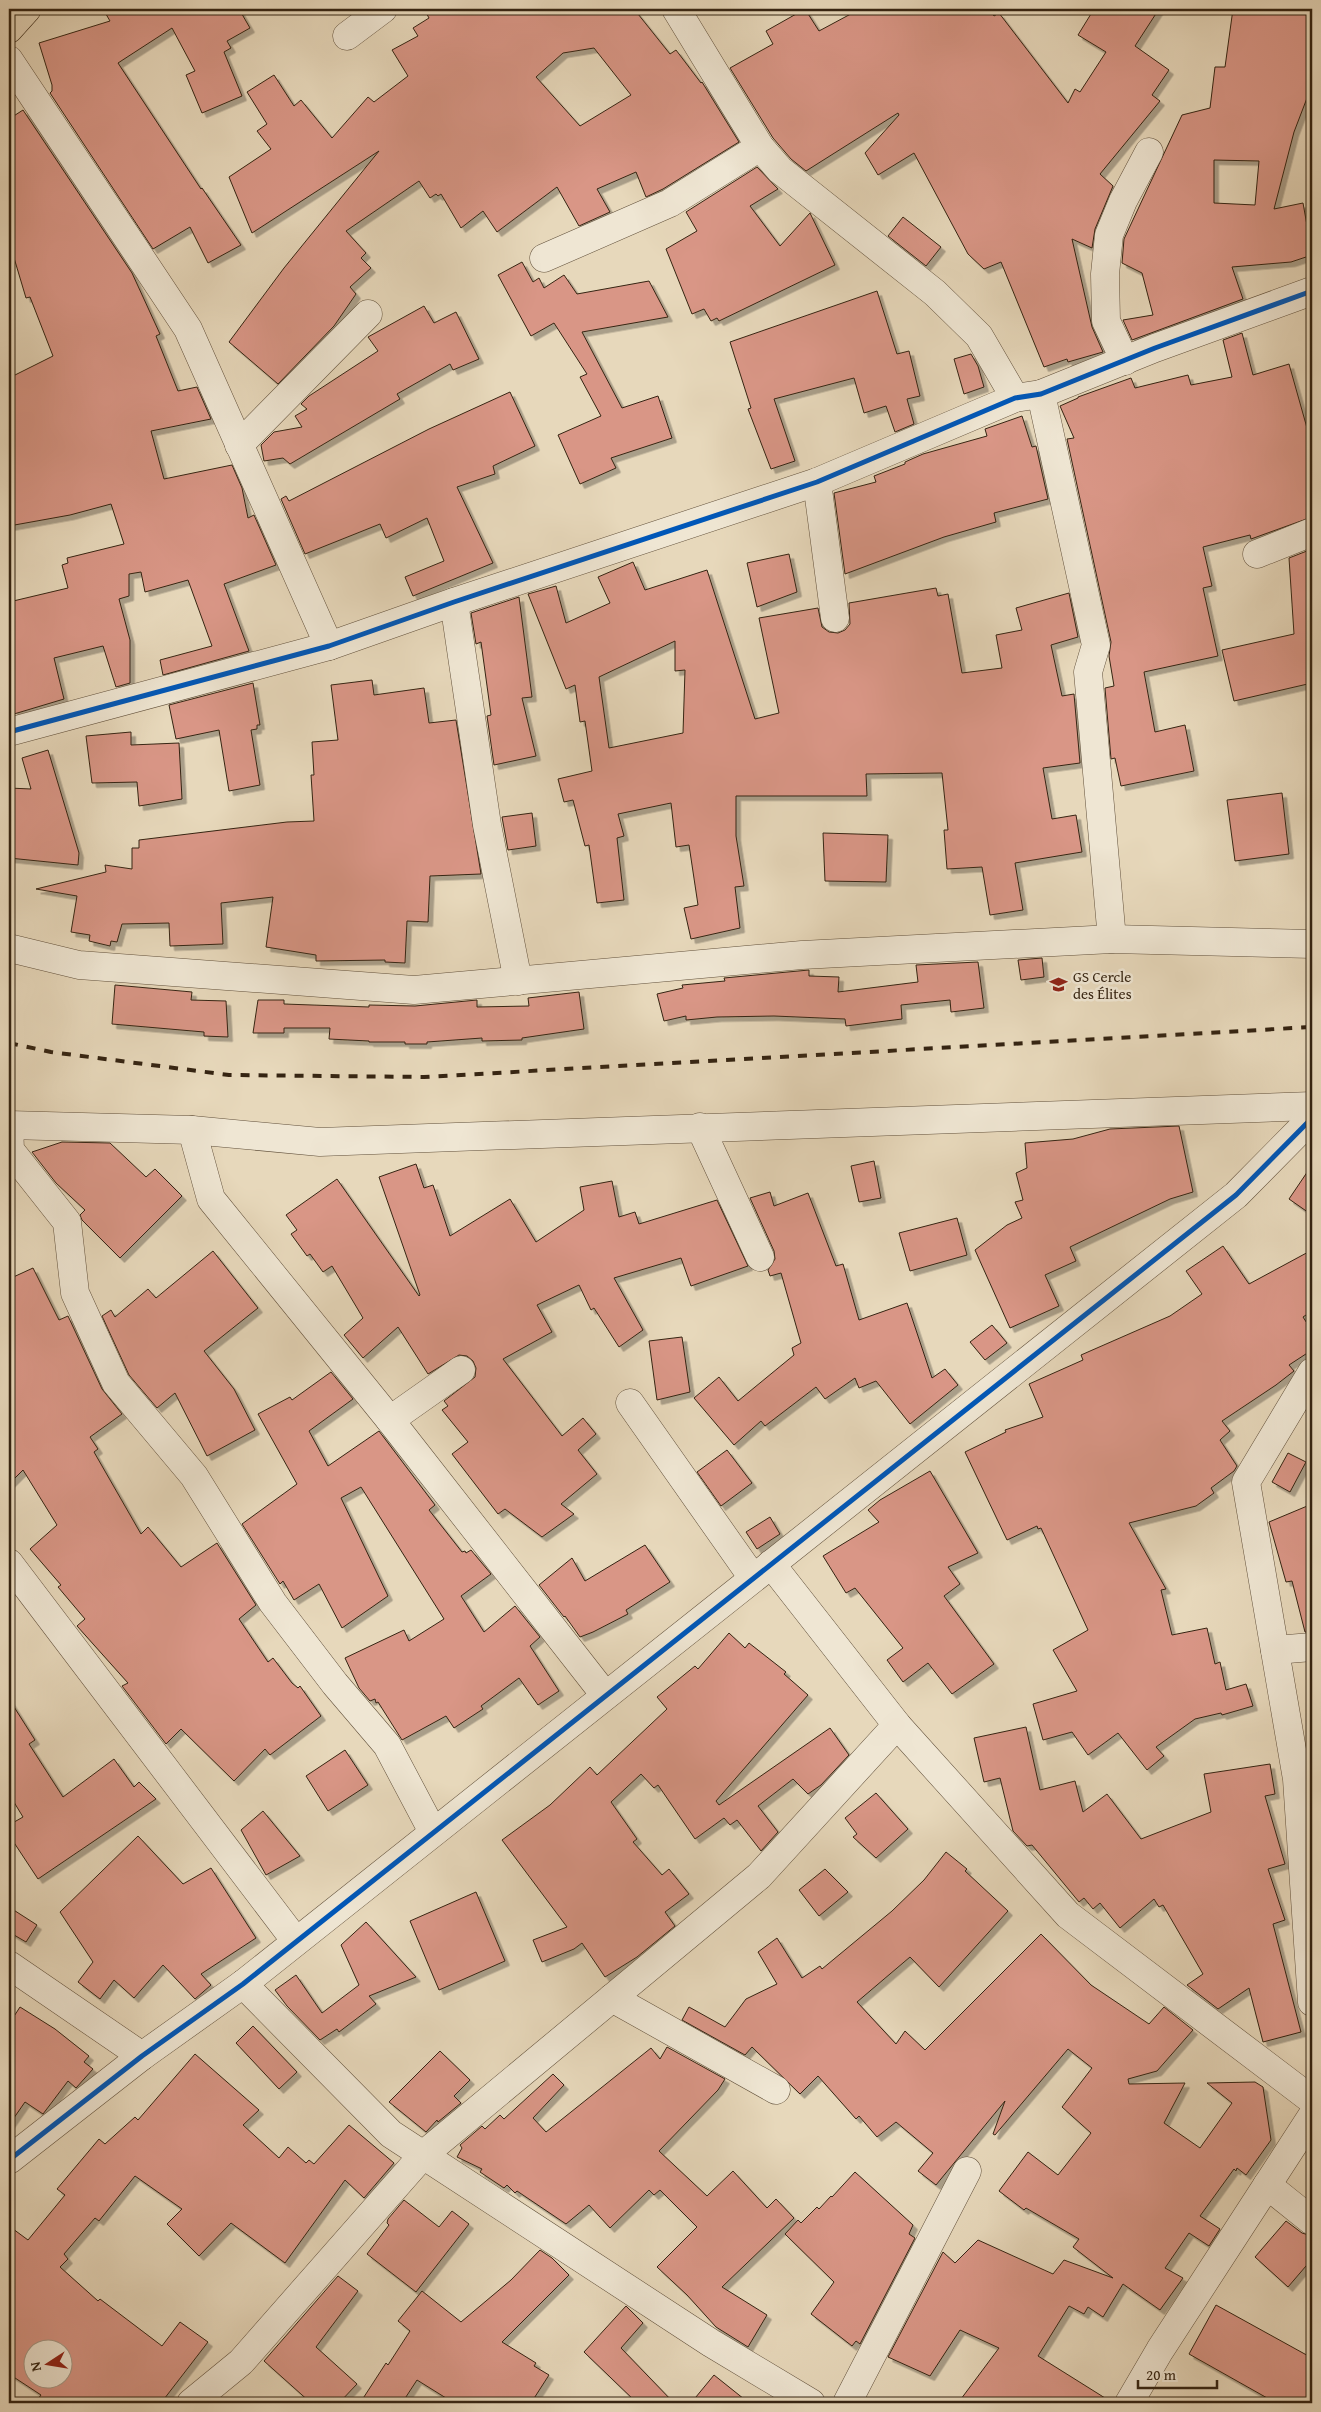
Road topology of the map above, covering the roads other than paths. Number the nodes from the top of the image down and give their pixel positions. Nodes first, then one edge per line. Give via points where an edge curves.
1 (27, 9) edge
2 (383, 9) edge
3 (676, 9) edge
4 (9, 28) edge
5 (347, 36) dead end
6 (9, 60) edge
7 (760, 147) junction
8 (1149, 152) dead end
9 (544, 258) dead end
10 (1312, 291) edge
11 (368, 314) dead end
12 (1125, 361) junction
13 (1028, 396) junction
14 (239, 445) junction
15 (817, 482) junction
16 (1312, 532) edge
17 (1257, 554) dead end
18 (454, 602) junction
19 (835, 618) dead end
20 (329, 646) junction
21 (9, 732) edge
22 (1112, 939) junction
23 (1312, 944) edge
24 (9, 948) edge
25 (518, 981) junction
26 (1312, 1106) edge
27 (1312, 1118) edge
28 (9, 1125) edge
29 (700, 1128) junction
30 (192, 1130) junction
31 (760, 1257) dead end
32 (461, 1370) dead end
33 (1312, 1372) edge
34 (630, 1403) dead end
35 (390, 1420) junction
36 (9, 1563) edge
37 (762, 1571) junction
38 (1312, 1647) edge
39 (1275, 1650) junction
40 (605, 1695) junction
41 (897, 1725) junction
42 (433, 1832) junction
43 (296, 1940) junction
44 (9, 1965) edge
45 (243, 1984) junction
46 (612, 1998) junction
47 (1312, 2002) edge
48 (142, 2056) junction
49 (776, 2090) dead end
50 (1312, 2100) edge
51 (1312, 2116) edge
52 (423, 2155) junction
53 (9, 2160) edge
54 (967, 2171) dead end
55 (1267, 2185) junction
56 (1312, 2221) edge
57 (191, 2403) edge
58 (811, 2403) edge
59 (847, 2403) edge
60 (1129, 2403) edge

1 - 4 main road
2 - 5 street
3 - 7 street
6 - 14 street via 188,329
7 - 9 street via 670,203
7 - 13 street via 780,170 941,299 978,336
8 - 12 street via 1123,201 1110,235 1105,274 1106,321
10 - 12 street
11 - 14 street
12 - 13 street
13 - 15 street
13 - 22 street via 1096,644 1088,672
14 - 20 street
15 - 18 street
15 - 19 street
16 - 17 street
18 - 20 street
18 - 25 street via 487,825
20 - 21 street
22 - 23 street
22 - 25 street via 802,954
24 - 25 street via 79,966 414,990
26 - 29 street
27 - 37 street via 1236,1195
28 - 30 street
28 - 42 street via 10,1150 67,1222 75,1293 116,1383 194,1476 273,1603 387,1745
29 - 30 street via 320,1142
29 - 31 street
30 - 35 street via 211,1199
32 - 35 street
33 - 39 street via 1246,1482
34 - 37 street
35 - 40 street
36 - 43 street
37 - 40 street
37 - 41 street
38 - 39 street
39 - 47 street via 1296,1779
40 - 42 street
41 - 46 street via 759,1876
41 - 50 street via 1068,1914
42 - 43 street
43 - 45 street
44 - 48 street
45 - 48 street
45 - 52 street via 391,2134
46 - 49 street
46 - 52 street
48 - 53 street
51 - 55 street
52 - 57 street via 241,2362
52 - 58 street via 711,2343
54 - 59 street
55 - 56 street
55 - 60 street

